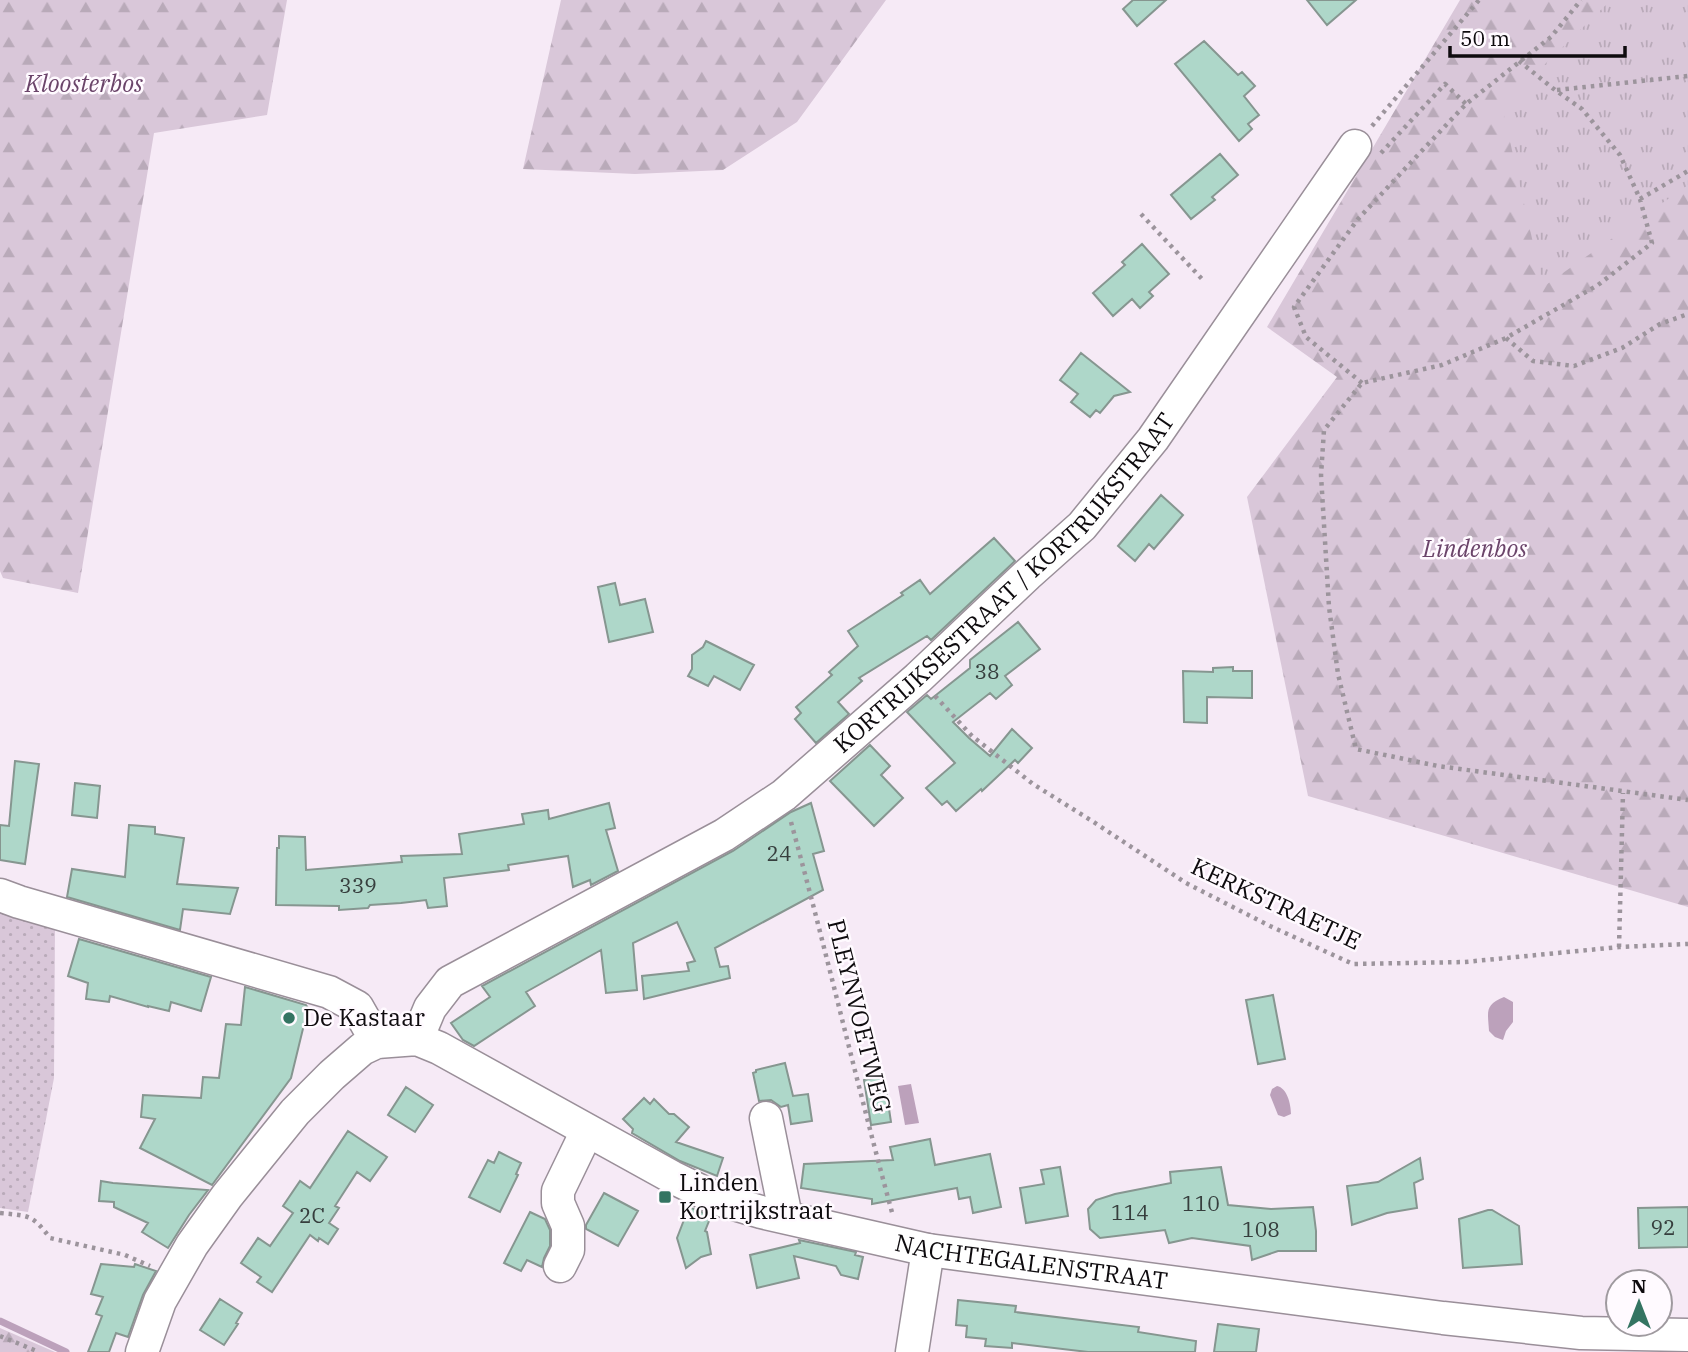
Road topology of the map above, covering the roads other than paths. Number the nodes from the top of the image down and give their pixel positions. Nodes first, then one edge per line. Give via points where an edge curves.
1 (1355, 146) road end
2 (0, 895) edge
3 (417, 1040) junction
4 (377, 1042) junction
5 (766, 1118) dead end
6 (587, 1131) junction
7 (786, 1217) junction
8 (914, 1247) junction
9 (560, 1266) dead end
10 (1688, 1335) edge
11 (142, 1352) edge
12 (912, 1352) edge

1 - 3 street, KORTRIJKSESTRAAT / KORTRIJKSTRAAT via 1153,439 1083,526 784,795 724,835 450,982 430,1008
2 - 4 street via 329,992 357,1007
3 - 4 street
3 - 6 street, NACHTEGALENSTRAAT
4 - 11 street via 332,1074 295,1112 228,1196 192,1245 160,1301
5 - 7 street
6 - 7 street, NACHTEGALENSTRAAT via 718,1199
6 - 9 street via 558,1191 568,1226 568,1250
7 - 8 street, NACHTEGALENSTRAAT
8 - 10 street, NACHTEGALENSTRAAT via 1456,1320 1581,1334
8 - 12 street

